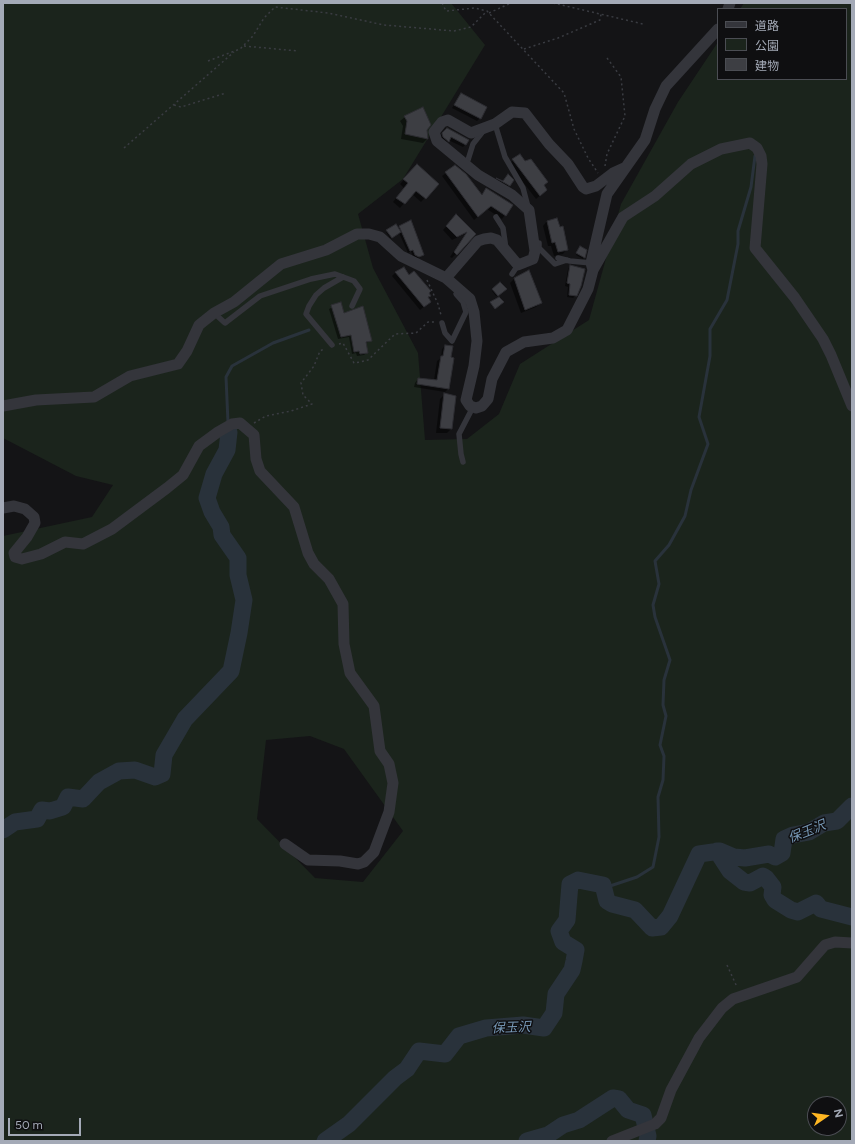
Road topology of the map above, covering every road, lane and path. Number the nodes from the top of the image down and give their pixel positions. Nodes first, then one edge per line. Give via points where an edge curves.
1 (442, 3) edge
2 (511, 3) edge
3 (538, 3) edge
4 (553, 3) edge
5 (487, 11) junction
6 (490, 13) junction
7 (601, 14) junction
8 (643, 24) dead end
9 (717, 30) edge
10 (243, 46) junction
11 (523, 50) junction
12 (235, 51) junction
13 (298, 51) dead end
14 (607, 58) dead end
15 (208, 61) dead end
16 (226, 93) dead end
17 (174, 104) junction
18 (490, 126) junction
19 (124, 148) dead end
20 (463, 164) junction
21 (624, 168) junction
22 (602, 182) junction
23 (529, 210) junction
24 (496, 217) dead end
25 (532, 232) junction
26 (506, 250) junction
27 (558, 258) dead end
28 (567, 260) junction
29 (417, 265) junction
30 (592, 267) junction
31 (343, 277) junction
32 (446, 278) junction
33 (461, 289) junction
34 (352, 306) dead end
35 (214, 313) junction
36 (442, 323) junction
37 (332, 345) junction
38 (3, 406) edge
39 (852, 406) edge
40 (473, 407) junction
41 (248, 430) junction
42 (463, 462) dead end
43 (3, 508) edge
44 (285, 844) dead end
45 (852, 943) edge
46 (728, 965) dead end
47 (742, 996) junction
48 (612, 1141) edge

1 - 5 path via 446,10 475,8
2 - 6 path
3 - 4 path
4 - 7 path
5 - 6 path
5 - 10 path via 471,27 454,30 384,25 328,13 275,7
6 - 11 path
7 - 8 path
7 - 11 path via 600,20
9 - 21 street via 666,86 645,140
10 - 12 path
10 - 13 path
11 - 22 path via 564,93 574,129
12 - 15 path
12 - 17 path
14 - 22 path via 621,77 625,116 606,154
16 - 17 path via 181,106
17 - 19 path
18 - 20 lane via 473,144 468,160
18 - 20 street via 472,133 448,120 436,128 434,136 437,141
18 - 22 street via 512,112 525,113 568,164 583,187 590,189
18 - 23 lane via 523,188
20 - 23 street via 512,195
21 - 22 street
21 - 30 street via 608,194
23 - 25 street
24 - 26 lane via 503,228
25 - 26 street via 535,251 533,259 515,269
25 - 28 lane via 537,233 539,248 552,262 555,264
26 - 32 street via 498,240 491,238 478,241
27 - 28 lane
28 - 30 lane
29 - 32 street
29 - 35 street via 389,247 380,237 357,234 326,250 281,264 234,302
29 - 36 path via 438,304
30 - 39 street via 624,217 655,196 691,164 721,149 750,143 757,148 762,164 755,248 795,298 823,339
30 - 40 street via 588,289 566,330 553,338 524,342 506,352 492,379 488,399 482,406
31 - 34 lane via 354,281 360,289
31 - 35 lane via 335,274 311,279 260,296 224,323
31 - 37 lane via 316,295 306,314
32 - 33 street
33 - 36 lane via 456,294 463,302 466,312 452,341 445,333
33 - 40 street via 470,299 474,312 477,341 466,400
35 - 38 street via 199,325 178,364 130,376 94,397 36,400
36 - 37 path via 439,325 428,322 416,333 395,334 373,356 360,362 354,363 350,359 343,343
37 - 41 path via 320,351 314,366 301,384 303,395 312,404 266,416 250,425
40 - 42 lane via 459,434
41 - 43 street via 240,423 232,424 218,432 199,446 183,475 112,528 82,544 65,542 41,554 22,559 15,557 14,553 35,523 34,517 24,509 14,506
41 - 44 street via 254,435 260,471 294,506 308,554 329,579 343,604 344,644 350,673 374,706 380,751 388,764 393,783 389,812 374,852 364,862 358,864 308,860
45 - 47 street via 834,942 825,945 798,977
46 - 47 path
47 - 48 street via 722,1008 699,1038 671,1090 661,1118 655,1124

